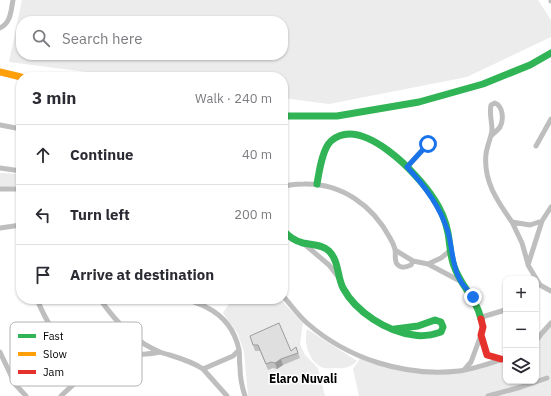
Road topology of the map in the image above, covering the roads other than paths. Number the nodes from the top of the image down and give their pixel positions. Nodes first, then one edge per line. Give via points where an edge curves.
1 (13, 0) edge
2 (0, 28) edge
3 (551, 52) edge
4 (0, 72) edge
5 (16, 76) edge
6 (288, 116) edge
7 (551, 119) edge
8 (0, 125) edge
9 (16, 128) edge
10 (491, 136) junction
11 (428, 144) dead end
12 (536, 146) dead end
13 (407, 167) junction
14 (0, 168) edge
15 (16, 170) edge
16 (318, 184) junction
17 (288, 186) edge
18 (16, 189) edge
19 (0, 190) edge
20 (551, 206) edge
21 (542, 221) junction
22 (512, 222) junction
23 (16, 226) edge
24 (0, 228) edge
25 (288, 234) edge
26 (395, 250) junction
27 (451, 250) junction
28 (413, 261) junction
29 (428, 264) junction
30 (528, 265) junction
31 (460, 281) junction
32 (551, 291) edge
33 (288, 302) edge
34 (39, 304) edge
35 (103, 304) edge
36 (201, 304) edge
37 (503, 311) edge
38 (482, 317) junction
39 (48, 322) edge
40 (119, 322) edge
41 (551, 323) edge
42 (395, 329) junction
43 (481, 335) junction
44 (539, 337) edge
45 (142, 341) edge
46 (239, 350) junction
47 (0, 352) edge
48 (160, 352) junction
49 (142, 355) edge
50 (503, 359) edge
51 (503, 359) edge
52 (203, 369) junction
53 (464, 370) junction
54 (10, 373) edge
55 (547, 378) dead end
56 (17, 386) edge
57 (72, 386) edge
58 (26, 396) edge
59 (61, 396) edge
60 (227, 396) edge
61 (245, 396) edge
62 (489, 396) edge

1 - 2 street via 10,18
3 - 6 street via 530,65 483,84 418,102 337,116
4 - 5 street
7 - 12 street
8 - 9 street
10 - 10 street via 502,122 501,108 495,103 490,105 489,110
10 - 22 street via 486,155 488,180 493,193
11 - 13 street
13 - 16 street via 385,148 363,136 344,134 328,145 322,160
13 - 27 street via 435,200 448,231
14 - 15 street
16 - 17 street
16 - 26 street via 343,192 372,211 382,224
18 - 19 street
20 - 21 street
21 - 22 street via 530,225
21 - 30 street
22 - 30 street via 522,242
23 - 24 street
25 - 42 street via 302,243 316,244 330,252 344,289 351,300 373,320
26 - 28 street
26 - 28 street via 399,266 404,268
27 - 29 street
27 - 31 street
28 - 29 street
29 - 31 street
30 - 32 street via 540,284
31 - 38 street via 473,297
33 - 53 street via 321,334 361,357 392,367 416,371
34 - 39 street
35 - 40 street
36 - 46 street via 223,318 234,334
37 - 38 street
38 - 43 street
41 - 44 street
42 - 42 street via 418,326 435,320 441,322 443,327 441,332 430,335 411,335
43 - 51 street via 487,355
43 - 53 street via 471,362
45 - 48 street
46 - 52 street via 233,356
46 - 61 street
47 - 54 street
48 - 49 street
48 - 52 street via 187,360
50 - 53 street
52 - 60 street
55 - 62 street
56 - 58 street
57 - 59 street

